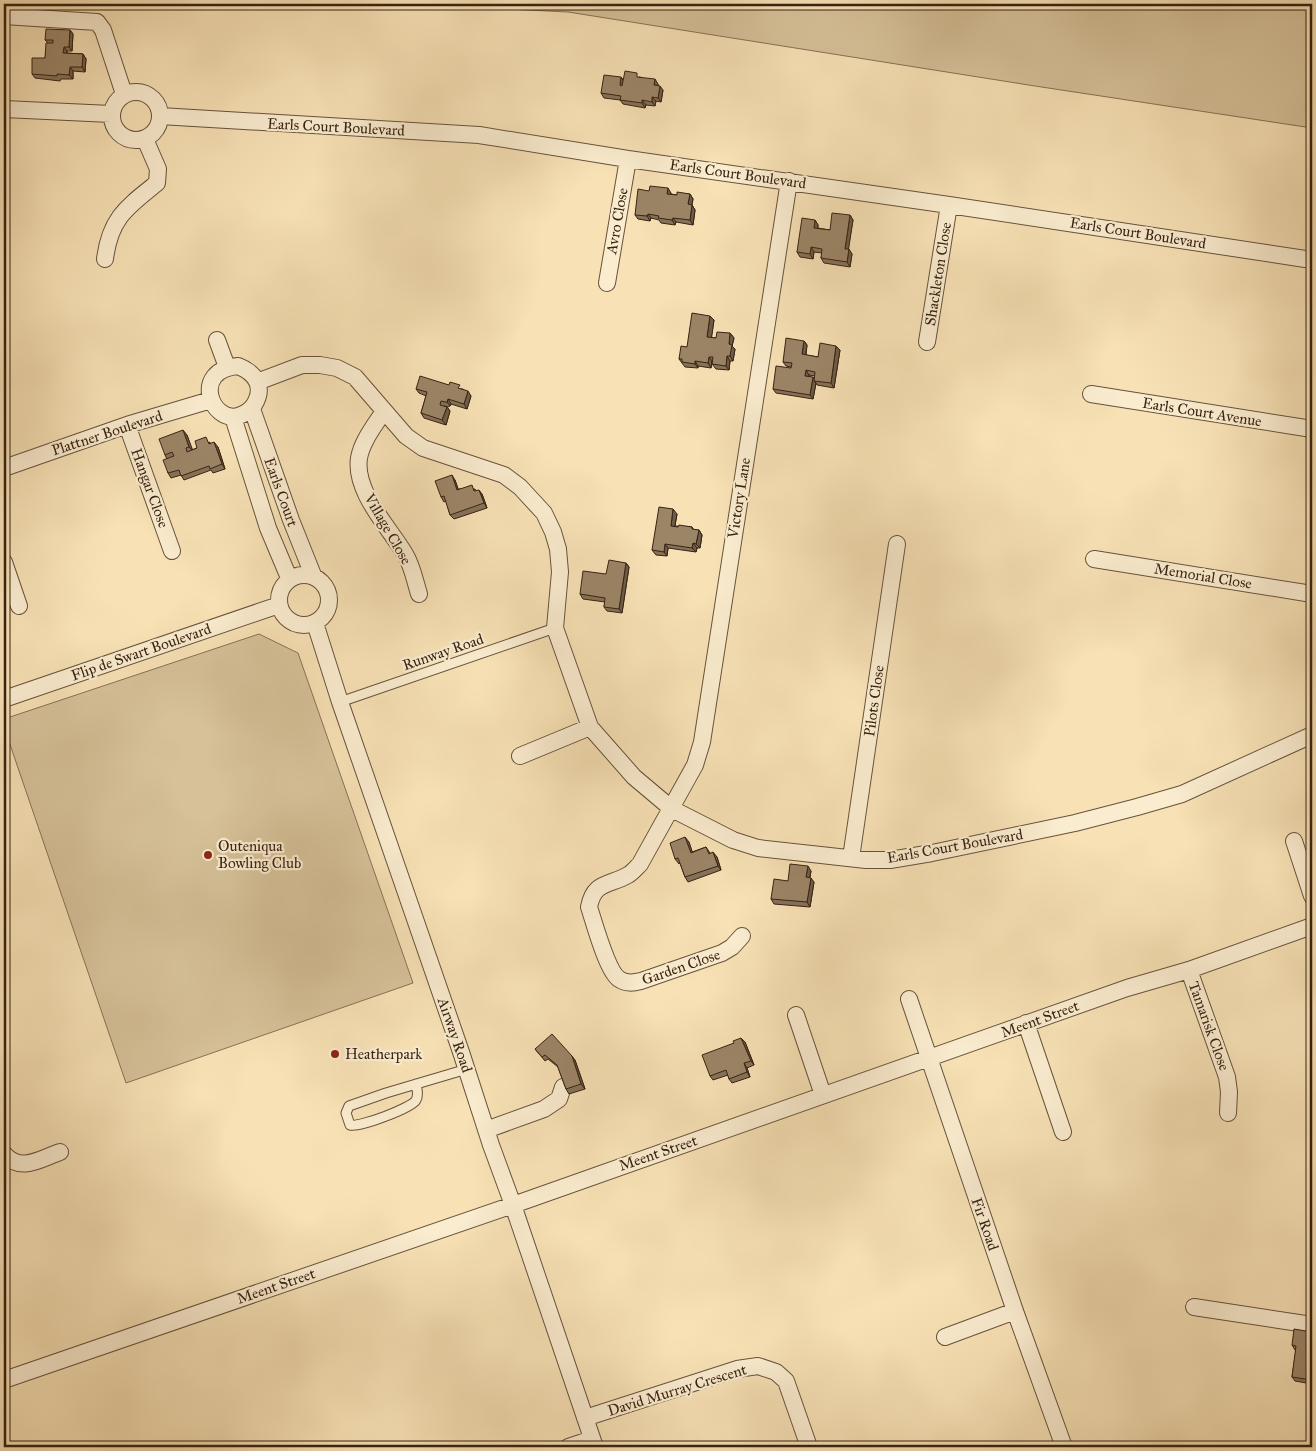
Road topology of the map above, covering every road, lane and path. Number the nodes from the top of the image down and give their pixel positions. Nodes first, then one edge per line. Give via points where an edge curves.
1 (4, 16) edge
2 (124, 94) junction
3 (4, 109) edge
4 (111, 114) junction
5 (160, 116) junction
6 (145, 138) junction
7 (628, 159) junction
8 (789, 181) junction
9 (949, 205) junction
10 (105, 259) dead end
11 (1312, 260) edge
12 (607, 283) dead end
13 (216, 340) dead end
14 (928, 342) dead end
15 (227, 367) junction
16 (257, 382) junction
17 (1091, 394) dead end
18 (211, 400) junction
19 (252, 409) junction
20 (384, 410) junction
21 (232, 417) junction
22 (128, 425) junction
23 (1312, 429) edge
24 (4, 468) edge
25 (897, 544) dead end
26 (172, 551) dead end
27 (1094, 559) dead end
28 (4, 562) edge
29 (313, 575) junction
30 (289, 578) junction
31 (419, 594) dead end
32 (1312, 594) edge
33 (279, 605) junction
34 (19, 606) dead end
35 (315, 623) junction
36 (555, 628) junction
37 (4, 699) edge
38 (340, 702) junction
39 (590, 727) junction
40 (1312, 735) edge
41 (520, 756) dead end
42 (672, 809) junction
43 (1294, 842) dead end
44 (851, 858) junction
45 (1312, 896) edge
46 (1312, 926) edge
47 (742, 936) dead end
48 (1189, 970) junction
49 (909, 999) dead end
50 (796, 1015) dead end
51 (1026, 1023) junction
52 (928, 1058) junction
53 (467, 1069) junction
54 (416, 1084) junction
55 (563, 1087) edge
56 (824, 1095) junction
57 (1228, 1113) dead end
58 (486, 1130) junction
59 (1062, 1132) dead end
60 (60, 1152) dead end
61 (4, 1154) edge
62 (513, 1205) junction
63 (1194, 1307) dead end
64 (1015, 1311) junction
65 (1312, 1325) edge
66 (945, 1337) dead end
67 (4, 1380) edge
68 (584, 1418) junction
69 (593, 1443) edge
70 (568, 1447) edge
71 (809, 1447) edge
72 (1064, 1447) edge

1 - 2 street via 97,22 104,30
2 - 4 street via 117,99
2 - 5 street via 131,91 145,93 156,102
3 - 4 street
4 - 6 street via 115,129 121,135 136,140
5 - 6 street via 156,130
5 - 7 street, Earls Court Boulevard via 479,135
6 - 10 street via 158,169 157,183 122,212 107,243
7 - 8 street, Earls Court Boulevard
7 - 12 street, Avro Close
8 - 9 street, Earls Court Boulevard
8 - 42 street, Victory Lane via 702,742 695,765
9 - 11 street, Earls Court Boulevard
9 - 14 street, Shackleton Close
13 - 15 street
15 - 16 street via 238,366 247,370
15 - 18 street via 212,380
16 - 19 street via 258,398
16 - 20 street, Earls Court Boulevard via 302,365 320,364 355,377
17 - 23 street, Earls Court Avenue
18 - 21 street via 220,412
18 - 22 street, Plattner Boulevard
19 - 21 street
19 - 29 street, Earls Court
20 - 31 street, Village Close via 362,445 360,473 372,505 406,556
20 - 36 street, Earls Court Boulevard via 406,436 423,448 504,475 544,513 558,550 560,572
21 - 30 street, Earls Court via 268,528
22 - 24 street, Plattner Boulevard
22 - 26 street, Hangar Close
25 - 44 street, Pilots Close
27 - 32 street, Memorial Close
28 - 34 street
29 - 30 street
29 - 35 street via 329,592 330,605
30 - 33 street via 280,590
33 - 35 street via 288,620 306,625
33 - 37 street, Flip de Swart Boulevard
35 - 38 street, Airway Road
36 - 38 lane, Runway Road
36 - 39 street, Earls Court Boulevard
38 - 53 street, Airway Road
39 - 41 street
39 - 42 street, Earls Court Boulevard via 634,777
40 - 44 street, Earls Court Boulevard via 1182,794 1137,807 924,854 890,860
42 - 44 street, Earls Court Boulevard via 733,840 758,848
42 - 47 street, Garden Close via 640,864 628,875 595,890 591,898 589,907 611,971 619,980 629,984 641,982 722,953
43 - 45 street
46 - 48 street, Meent Street
48 - 51 street, Meent Street
48 - 57 street, Tamarisk Close via 1227,1077
49 - 52 street, Fir Road
50 - 56 street
51 - 52 street, Meent Street
51 - 59 street
52 - 56 street, Meent Street
52 - 64 street, Fir Road
53 - 54 lane
53 - 58 street, Airway Road
54 - 54 lane via 417,1097 412,1104 369,1122 350,1125 346,1113 349,1106
55 - 58 street via 559,1100 544,1109
56 - 62 street, Meent Street
58 - 62 street, Airway Road
60 - 61 street via 26,1165 11,1162
62 - 67 street, Meent Street
62 - 68 street, Airway Road
63 - 65 street
64 - 66 street
64 - 72 street, Fir Road
68 - 69 street, Airway Road
68 - 71 street, David Murray Crescent via 758,1366 776,1372 786,1381
69 - 70 street

